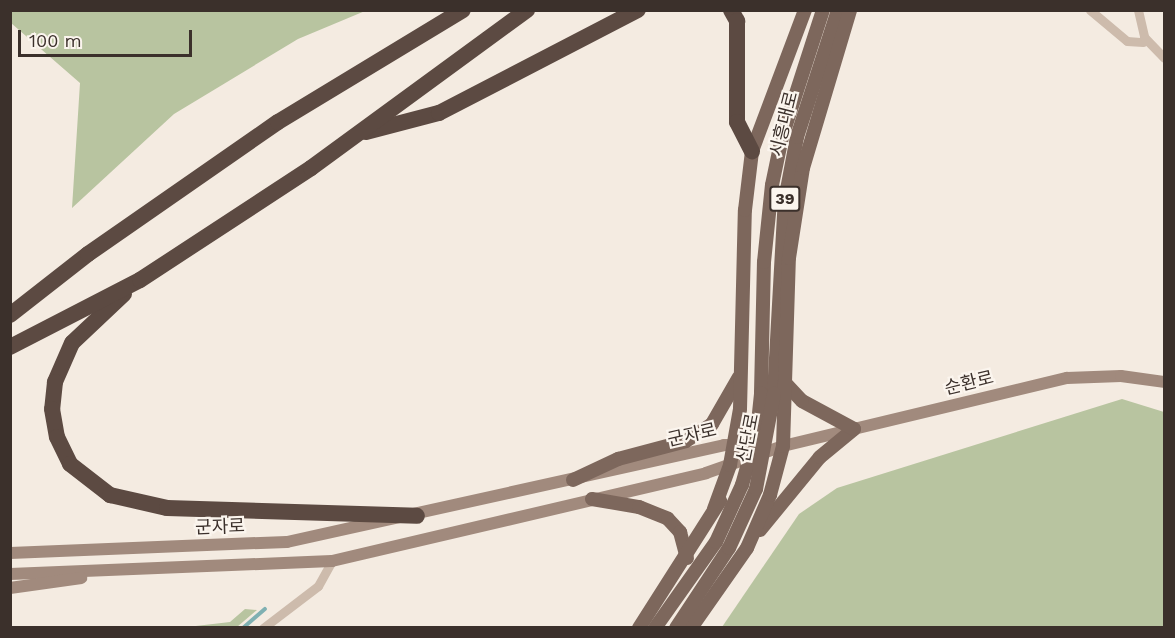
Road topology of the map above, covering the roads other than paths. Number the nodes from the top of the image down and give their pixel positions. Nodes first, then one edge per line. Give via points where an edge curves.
1 (463, 10) edge
2 (527, 10) edge
3 (638, 10) edge
4 (731, 10) edge
5 (805, 10) edge
6 (823, 10) edge
7 (838, 10) edge
8 (850, 10) edge
9 (1090, 10) edge
10 (1138, 10) edge
11 (1143, 42) dead end
12 (1164, 58) edge
13 (357, 135) junction
14 (752, 151) junction
15 (140, 280) junction
16 (10, 315) edge
17 (10, 347) edge
18 (742, 376) junction
19 (784, 382) junction
20 (1164, 382) edge
21 (767, 393) junction
22 (854, 429) junction
23 (734, 445) junction
24 (783, 446) junction
25 (681, 456) junction
26 (730, 465) junction
27 (686, 477) junction
28 (573, 480) junction
29 (749, 487) junction
30 (592, 499) junction
31 (714, 509) junction
32 (417, 516) junction
33 (756, 527) junction
34 (744, 552) junction
35 (10, 553) edge
36 (687, 558) junction
37 (332, 561) junction
38 (113, 572) junction
39 (10, 574) edge
40 (10, 588) edge
41 (263, 627) edge
42 (639, 627) edge
43 (655, 627) edge
44 (676, 627) edge
45 (691, 627) edge

1 - 16 highway via 278,122 87,254
2 - 13 highway
3 - 13 highway via 439,113
4 - 14 highway via 737,21 737,122
5 - 14 main road
6 - 21 main road, 시흥대로 / 39 via 782,137 772,185 764,262
7 - 21 main road, 시흥대로 / 39 via 797,137 785,200
8 - 19 main road via 802,168 789,258
9 - 11 street via 1126,41
10 - 12 street via 1144,37
13 - 15 highway
14 - 18 main road via 745,210
15 - 17 highway
15 - 32 highway via 81,332 61,361 52,409 57,437 70,464 110,495 167,508
18 - 19 main road via 746,392 764,401 776,399
18 - 23 main road
18 - 28 main road via 712,424 686,441 618,459
19 - 22 main road via 811,407
19 - 24 main road
20 - 22 main road, 순환로 via 1121,376 1067,378
21 - 29 main road, 산단로 / 39, bridge
22 - 24 main road, 순환로
22 - 34 main road via 820,457
23 - 24 main road, 군자로
23 - 25 main road, 군자로
23 - 26 main road
24 - 26 main road
24 - 33 main road
25 - 27 main road via 693,464
25 - 28 main road, 군자로
26 - 27 main road
26 - 31 main road
27 - 30 main road
28 - 32 main road, 군자로
29 - 43 main road, 39, bridge via 716,542
29 - 44 main road, 39, bridge via 729,548
30 - 36 main road via 639,507 668,519 680,532
30 - 37 main road
31 - 33 main road via 723,498 742,494 756,505
31 - 36 main road
32 - 35 main road, 군자로 via 287,542
33 - 34 main road
34 - 45 main road
36 - 42 main road
37 - 38 main road
37 - 41 street via 318,586
38 - 39 main road
38 - 40 main road

